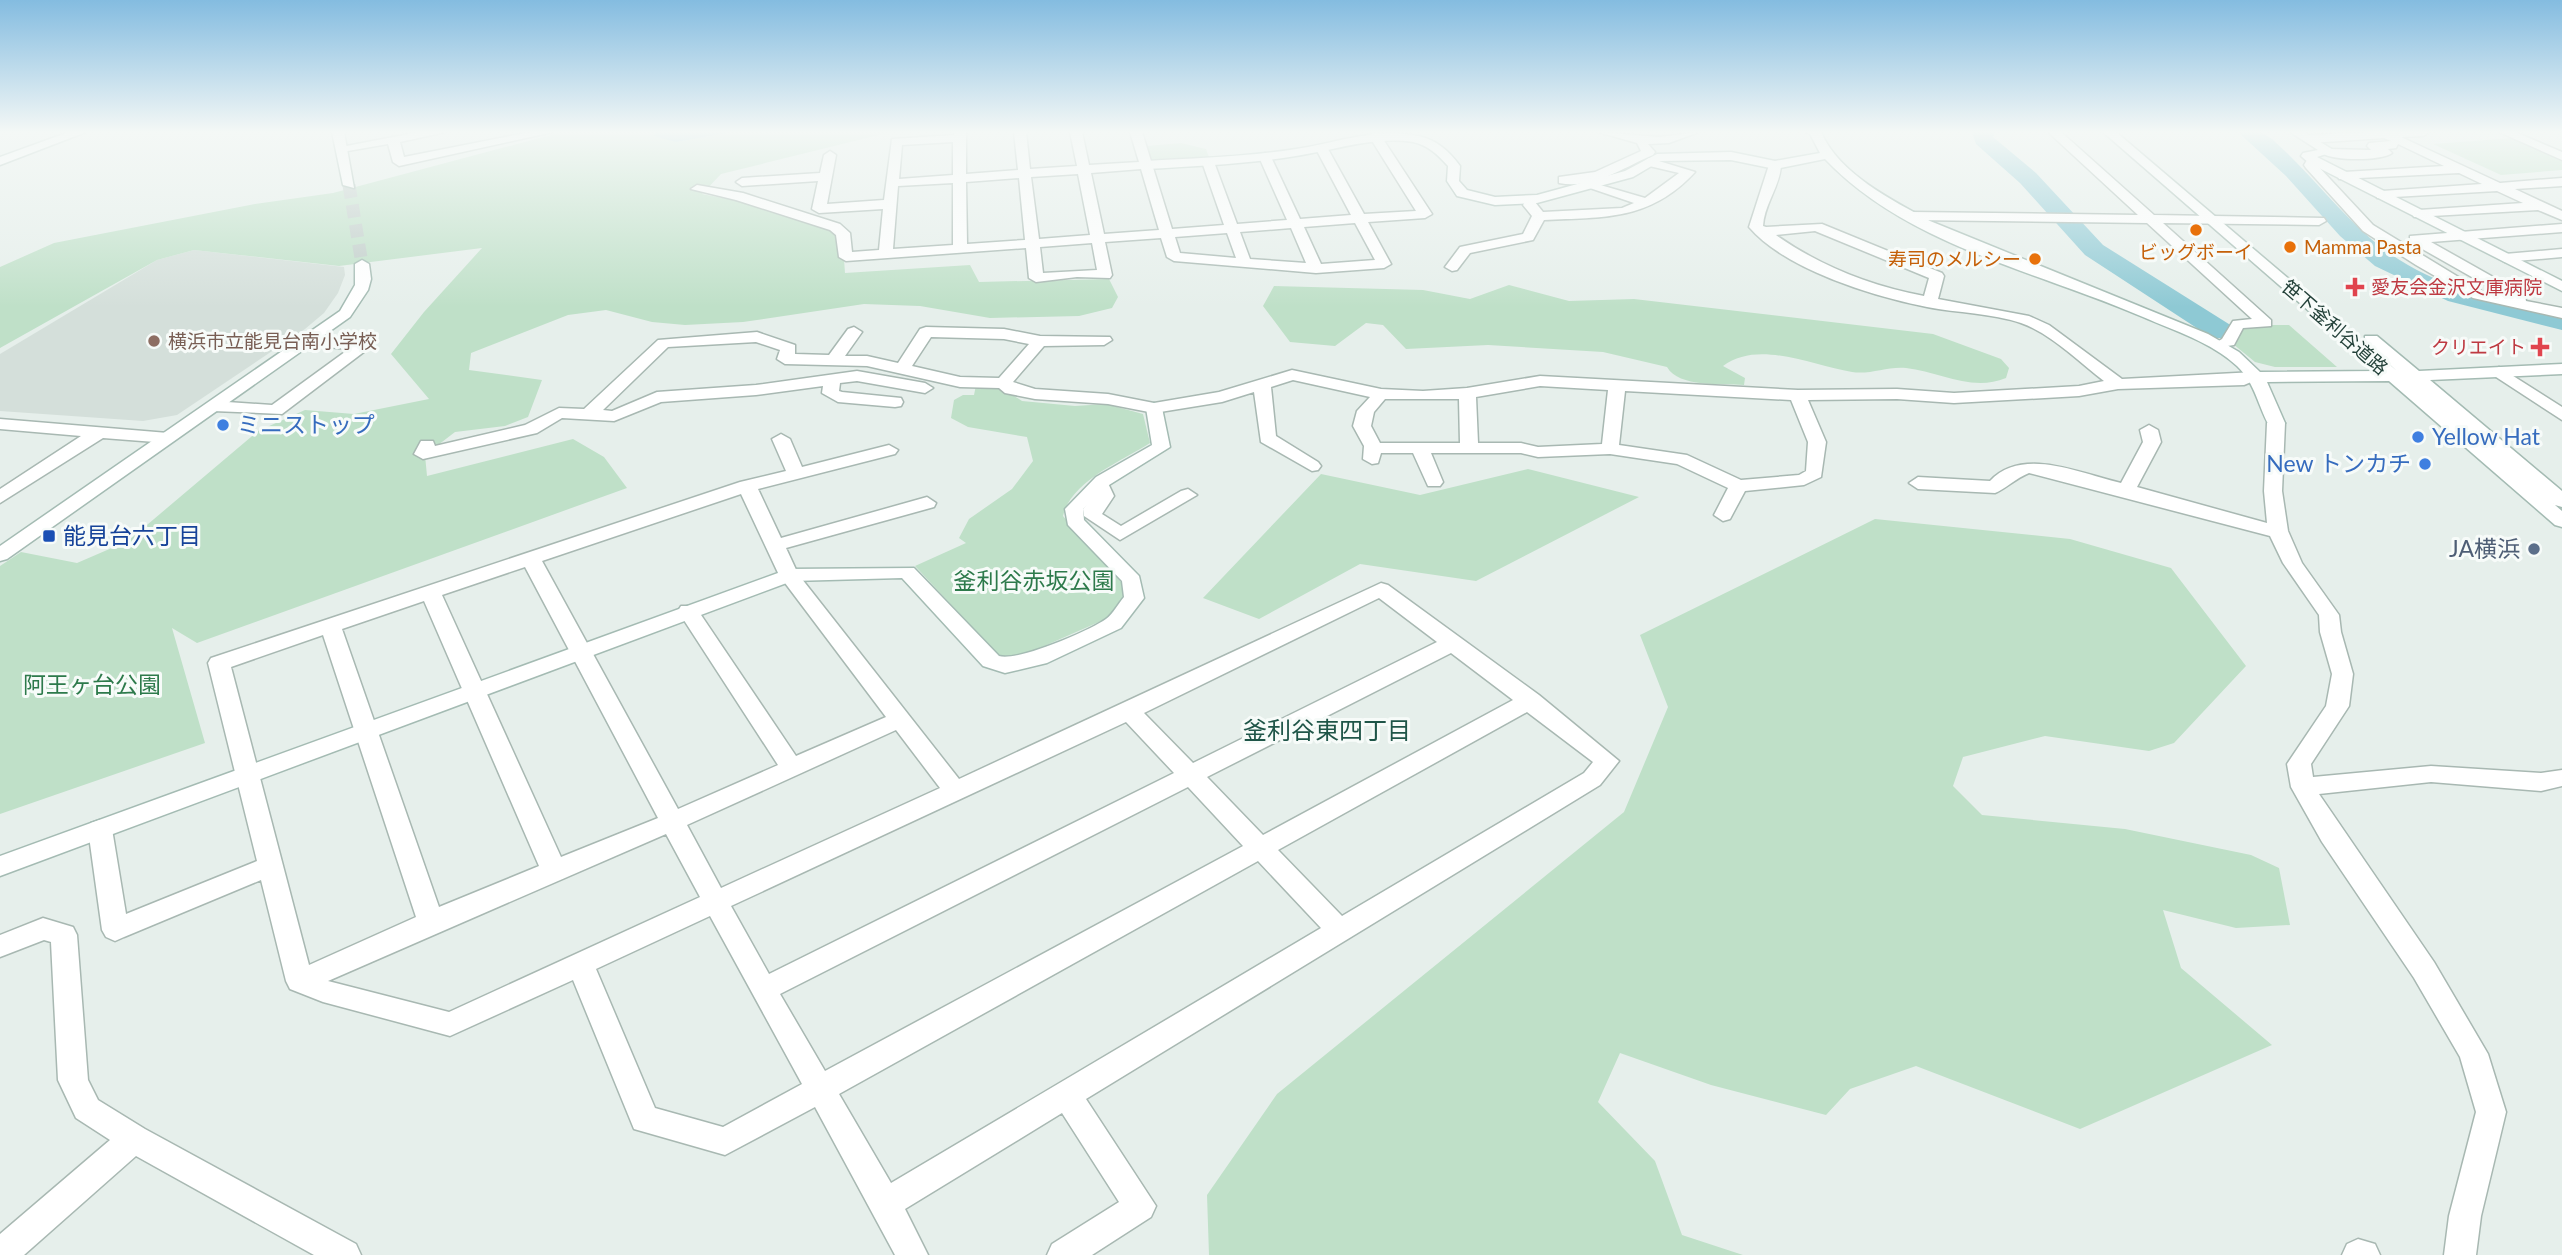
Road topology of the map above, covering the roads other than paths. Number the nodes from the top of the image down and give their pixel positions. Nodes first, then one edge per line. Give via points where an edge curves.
1 (706, 191) edge
2 (822, 191) edge
3 (892, 191) edge
4 (960, 191) edge
5 (1026, 191) edge
6 (1088, 191) edge
7 (1153, 191) edge
8 (1218, 191) edge
9 (1281, 191) edge
10 (1345, 191) edge
11 (1410, 191) edge
12 (1460, 191) edge
13 (1571, 191) edge
14 (1606, 191) edge
15 (1662, 191) edge
16 (1770, 191) edge
17 (1870, 191) edge
18 (2118, 191) edge
19 (2182, 191) edge
20 (2186, 191) edge
21 (2334, 191) edge
22 (2373, 191) edge
23 (2447, 191) edge
24 (2507, 191) edge
25 (2382, 195) junction
26 (1526, 201) junction
27 (1646, 202) junction
28 (891, 204) junction
29 (2562, 204) edge
30 (2542, 206) junction
31 (2419, 214) junction
32 (1539, 216) junction
33 (1912, 216) junction
34 (2562, 216) edge
35 (1360, 219) junction
36 (2149, 219) junction
37 (2218, 220) junction
38 (2319, 221) dead end
39 (1296, 224) junction
40 (1232, 228) junction
41 (2562, 228) edge
42 (1761, 232) junction
43 (1165, 234) junction
44 (2463, 235) junction
45 (1097, 239) junction
46 (1031, 243) junction
47 (960, 249) junction
48 (2562, 253) edge
49 (886, 254) junction
50 (2505, 258) junction
51 (362, 264) tunnel mouth
52 (1245, 264) junction
53 (1384, 264) junction
54 (1452, 267) dead end
55 (1316, 269) junction
56 (1394, 276) dead end
57 (2558, 282) edge
58 (1929, 303) junction
59 (2529, 306) junction
60 (2562, 313) edge
61 (854, 332) dead end
62 (1104, 340) dead end
63 (1040, 341) junction
64 (309, 342) junction
65 (2220, 345) junction
66 (832, 360) junction
67 (902, 369) junction
68 (2562, 369) edge
69 (2498, 372) junction
70 (2391, 375) junction
71 (2416, 376) junction
72 (2255, 377) junction
73 (832, 380) junction
74 (1003, 383) junction
75 (1262, 383) junction
76 (2118, 384) junction
77 (1617, 386) junction
78 (1467, 393) junction
79 (1381, 394) junction
80 (1798, 395) junction
81 (1108, 399) junction
82 (895, 402) dead end
83 (214, 406) junction
84 (1154, 408) junction
85 (589, 414) junction
86 (2562, 415) edge
87 (2, 425) edge
88 (2149, 430) dead end
89 (98, 433) junction
90 (168, 438) junction
91 (781, 439) dead end
92 (427, 445) dead end
93 (1419, 447) junction
94 (1469, 448) junction
95 (1610, 449) junction
96 (889, 450) dead end
97 (1312, 466) dead end
98 (796, 473) junction
99 (1434, 482) dead end
100 (1100, 483) junction
101 (1918, 483) dead end
102 (747, 486) junction
103 (1738, 486) junction
104 (2126, 490) junction
105 (1188, 495) dead end
106 (0, 497) edge
107 (2562, 501) edge
108 (926, 503) dead end
109 (1723, 515) dead end
110 (2562, 521) edge
111 (2278, 532) junction
112 (773, 545) junction
113 (0, 555) edge
114 (530, 558) junction
115 (789, 575) junction
116 (430, 592) junction
117 (688, 611) junction
118 (330, 625) junction
119 (1451, 644) junction
120 (578, 650) junction
121 (475, 690) junction
122 (1531, 700) junction
123 (1129, 710) junction
124 (899, 720) junction
125 (367, 729) junction
126 (792, 768) junction
127 (248, 774) junction
128 (1190, 776) junction
129 (2562, 778) edge
130 (2303, 788) junction
131 (955, 791) junction
132 (671, 822) junction
133 (100, 829) junction
134 (1261, 848) junction
135 (0, 866) edge
136 (269, 866) junction
137 (554, 871) junction
138 (716, 902) junction
139 (431, 922) junction
140 (1339, 930) junction
141 (0, 946) edge
142 (581, 965) junction
143 (300, 981) junction
144 (763, 990) junction
145 (820, 1089) junction
146 (1066, 1093) junction
147 (134, 1139) junction
148 (886, 1203) junction
149 (0, 1255) edge
150 (345, 1255) edge
151 (912, 1255) edge
152 (1063, 1255) edge
153 (2358, 1255) edge
154 (2364, 1255) edge
155 (2460, 1255) edge

1 - 49 street via 835,226 843,233 846,257
2 - 28 street via 818,209
3 - 28 street
4 - 47 street
5 - 46 street
6 - 45 street
7 - 43 street
8 - 40 street
9 - 39 street
10 - 35 street
11 - 35 street via 1425,214
12 - 26 street via 1495,201
13 - 26 street
14 - 27 street
15 - 27 street
16 - 42 street via 1755,218
17 - 33 street
18 - 36 street
19 - 37 street, 笹下釜利谷道路
20 - 37 street, 笹下釜利谷道路
21 - 59 street via 2368,228 2478,295
22 - 25 street
23 - 25 street
24 - 30 street
25 - 31 street
26 - 32 street
27 - 32 street via 1625,212
28 - 49 street
29 - 30 street
30 - 31 street
30 - 34 street
31 - 44 street
32 - 54 street via 1528,237 1465,250
33 - 36 street
33 - 65 street
35 - 39 street
35 - 53 street
36 - 37 street
36 - 65 street via 2266,323 2238,324 2228,342
37 - 38 street
37 - 70 street, 笹下釜利谷道路
37 - 71 street, 笹下釜利谷道路
39 - 40 street
39 - 55 street
40 - 43 street
40 - 52 street
41 - 44 street
42 - 58 street via 1785,251 1826,271 1880,292
42 - 58 street via 1817,227 1937,276
43 - 45 street
43 - 52 street via 1174,257
44 - 50 street
44 - 59 street via 2415,239
45 - 46 street
45 - 46 street via 1105,275 1036,278
46 - 47 street
47 - 49 street
48 - 50 street
50 - 57 street
51 - 64 street via 363,290 345,314
52 - 55 street
53 - 55 street
53 - 56 street
58 - 76 street via 2024,319 2045,328
59 - 60 street
61 - 66 street
62 - 63 street
63 - 67 street via 1004,334 926,332
63 - 74 street
64 - 83 street
64 - 83 street via 365,345 276,410
65 - 72 street
66 - 67 street
66 - 85 street via 786,359 789,348 757,337 673,341 664,343
67 - 74 street via 960,382
68 - 69 street
69 - 71 street
69 - 86 street
70 - 71 street
70 - 72 street
70 - 110 street, 笹下釜利谷道路
71 - 107 street, 笹下釜利谷道路
72 - 76 street
72 - 111 street via 2273,407 2276,423 2273,466
73 - 81 street via 873,377 919,388 1052,402
73 - 82 street via 830,393 838,397
73 - 85 street via 657,397 614,416
74 - 81 street via 1035,394
75 - 79 street via 1292,375
75 - 84 street via 1222,397
75 - 97 street via 1267,438
76 - 80 street via 2079,391 1954,398
77 - 78 street via 1539,381
77 - 80 street
77 - 95 street
78 - 79 street
78 - 94 street
79 - 93 street via 1366,411 1362,426 1373,454
80 - 103 street via 1817,442 1815,473 1804,480
81 - 84 street
83 - 90 street
84 - 100 street via 1161,447
85 - 92 street via 559,413 531,429 423,454
87 - 89 street
88 - 104 street via 2152,442
89 - 90 street
89 - 106 street
90 - 113 street
91 - 98 street
93 - 94 street
93 - 99 street
94 - 95 street via 1538,452
95 - 103 street via 1682,459
96 - 98 street
98 - 102 street
100 - 105 street via 1105,496 1092,509 1093,516 1120,534
100 - 115 street via 1082,496 1074,509 1076,521 1132,580 1134,598 1114,623 1019,666 991,661 906,572
101 - 104 street via 1996,487 2006,476 2027,467
102 - 112 street
102 - 114 street
103 - 109 street
104 - 111 street
108 - 112 street
111 - 130 street via 2329,615 2327,628 2337,646 2343,683 2328,725 2299,764
112 - 115 street
114 - 116 street
114 - 120 street
115 - 117 street
115 - 124 street
116 - 118 street
116 - 121 street
117 - 120 street
117 - 126 street
118 - 125 street
118 - 127 street via 219,663
119 - 122 street
119 - 123 street via 1381,589
119 - 128 street
120 - 121 street
120 - 132 street
121 - 125 street
121 - 137 street
122 - 134 street
122 - 140 street via 1607,761 1592,779
123 - 128 street
123 - 131 street
124 - 126 street
124 - 131 street
125 - 127 street
125 - 139 street
126 - 132 street
127 - 133 street
127 - 136 street
128 - 134 street
128 - 144 street
129 - 130 street via 2541,782 2431,774
130 - 155 street via 2474,1054 2491,1112
131 - 138 street
132 - 137 street
132 - 138 street
133 - 135 street
133 - 136 street via 115,930
134 - 140 street
134 - 145 street
136 - 143 street
137 - 139 street
138 - 142 street
138 - 144 street
139 - 143 street
140 - 146 street
141 - 147 street via 43,929 64,935 73,1080 87,1109
142 - 143 street via 450,1024
142 - 145 street via 645,1119 725,1141
144 - 145 street
145 - 148 street
146 - 148 street
146 - 152 street via 1140,1206
147 - 149 street
147 - 150 street
148 - 151 street
153 - 154 street

